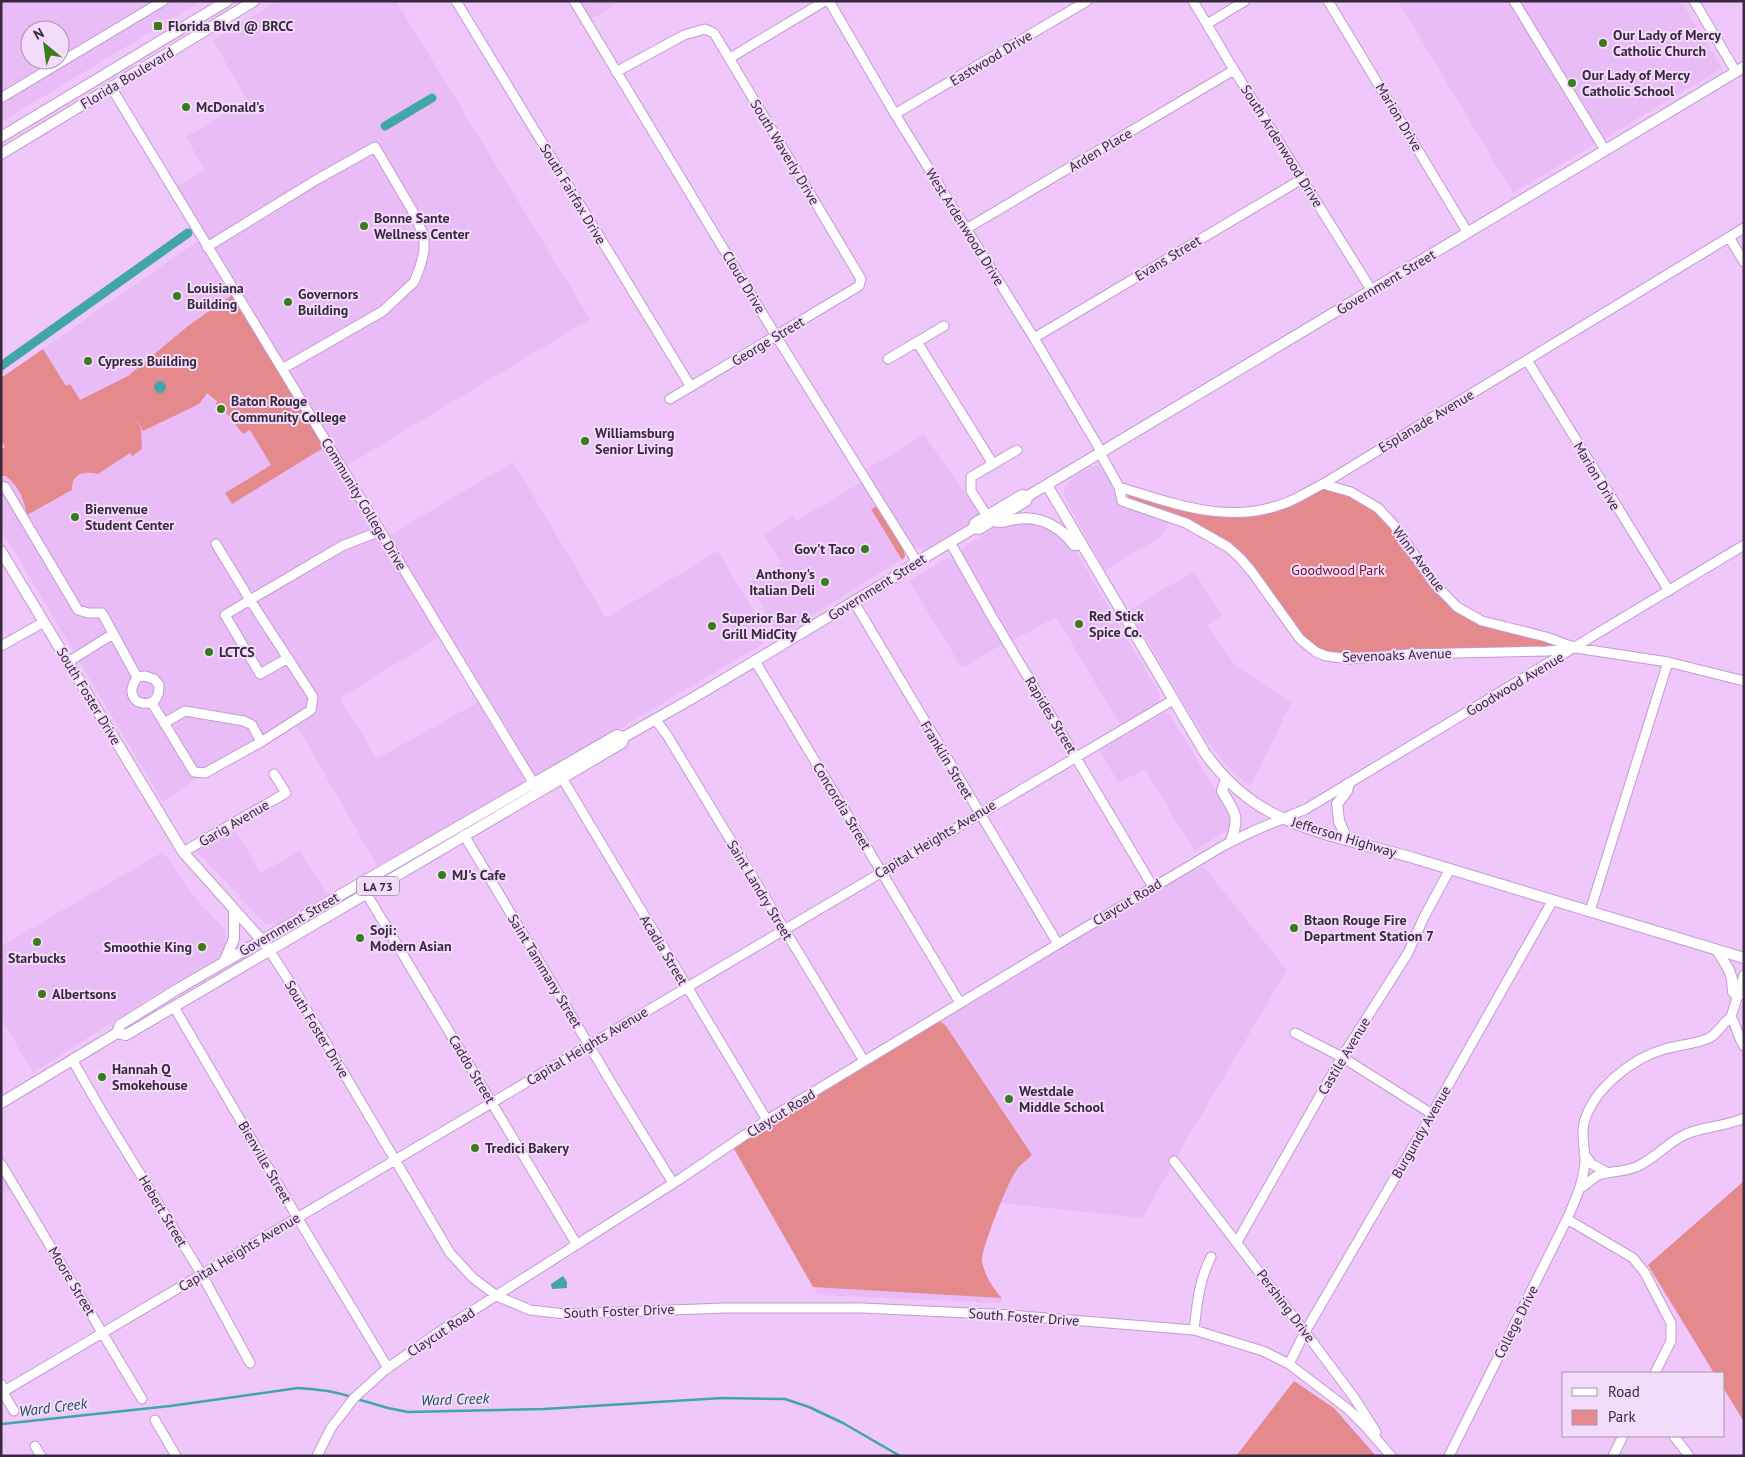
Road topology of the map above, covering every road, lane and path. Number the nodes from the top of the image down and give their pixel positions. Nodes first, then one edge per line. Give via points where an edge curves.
1 (163, 1) edge
2 (227, 1) edge
3 (254, 1) edge
4 (456, 1) edge
5 (574, 1) edge
6 (827, 1) edge
7 (1087, 1) edge
8 (1193, 1) edge
9 (1245, 1) edge
10 (1328, 1) edge
11 (1514, 1) edge
12 (1694, 1) edge
13 (1207, 24) junction
14 (154, 45) junction
15 (162, 57) junction
16 (730, 58) junction
17 (1740, 69) edge
18 (1234, 70) junction
19 (616, 72) junction
20 (111, 87) junction
21 (1, 98) edge
22 (895, 114) junction
23 (1, 137) edge
24 (1605, 150) junction
25 (1, 154) edge
26 (1302, 179) junction
27 (1744, 228) edge
28 (966, 229) junction
29 (1468, 233) junction
30 (1729, 237) junction
31 (207, 247) junction
32 (1744, 262) edge
33 (861, 279) joint
34 (1372, 291) junction
35 (944, 326) dead end
36 (776, 336) junction
37 (1034, 338) junction
38 (917, 342) junction
39 (888, 359) dead end
40 (1527, 360) junction
41 (282, 368) junction
42 (691, 387) junction
43 (670, 399) dead end
44 (1017, 450) dead end
45 (1101, 453) junction
46 (993, 464) junction
47 (1322, 484) junction
48 (1047, 485) junction
49 (1, 486) edge
50 (1119, 487) junction
51 (990, 518) junction
52 (380, 531) junction
53 (950, 542) junction
54 (216, 544) dead end
55 (1082, 545) junction
56 (1744, 545) edge
57 (1, 551) edge
58 (917, 562) junction
59 (1669, 591) junction
60 (250, 600) junction
61 (854, 602) junction
62 (44, 622) junction
63 (113, 634) junction
64 (1, 646) edge
65 (1576, 648) junction
66 (288, 658) junction
67 (755, 661) junction
68 (68, 662) junction
69 (1668, 662) junction
70 (137, 677) junction
71 (1744, 681) edge
72 (1173, 700) junction
73 (152, 702) junction
74 (655, 720) junction
75 (164, 723) junction
76 (624, 736) junction
77 (261, 742) junction
78 (587, 753) junction
79 (1076, 756) junction
80 (274, 774) dead end
81 (562, 778) junction
82 (1226, 779) junction
83 (1349, 784) junction
84 (536, 788) junction
85 (979, 813) junction
86 (1284, 819) junction
87 (464, 836) junction
88 (1348, 840) junction
89 (1231, 842) junction
90 (182, 852) junction
91 (1450, 869) junction
92 (882, 871) junction
93 (1153, 887) junction
94 (366, 893) junction
95 (1553, 900) junction
96 (234, 910) junction
97 (1590, 911) junction
98 (783, 929) junction
99 (263, 940) junction
100 (1058, 944) junction
101 (269, 950) junction
102 (1717, 950) junction
103 (1744, 958) edge
104 (223, 962) junction
105 (1744, 975) edge
106 (686, 987) junction
107 (1741, 995) edge
108 (960, 1003) junction
109 (174, 1007) junction
110 (1731, 1017) junction
111 (117, 1033) junction
112 (1295, 1033) dead end
113 (589, 1045) junction
114 (1744, 1046) edge
115 (1342, 1057) junction
116 (73, 1061) junction
117 (864, 1061) junction
118 (1, 1103) edge
119 (492, 1103) junction
120 (1432, 1114) junction
121 (1744, 1118) edge
122 (767, 1120) junction
123 (1584, 1154) junction
124 (395, 1160) junction
125 (1174, 1161) dead end
126 (1, 1164) edge
127 (1608, 1173) junction
128 (672, 1183) junction
129 (1580, 1188) junction
130 (298, 1217) junction
131 (1567, 1219) junction
132 (1237, 1242) junction
133 (577, 1245) junction
134 (1211, 1257) dead end
135 (202, 1275) junction
136 (497, 1296) junction
137 (1194, 1330) junction
138 (1306, 1332) junction
139 (103, 1333) junction
140 (250, 1363) dead end
141 (1289, 1364) junction
142 (388, 1368) junction
143 (1655, 1372) edge
144 (2, 1389) edge
145 (142, 1399) dead end
146 (14, 1411) dead end
147 (155, 1420) dead end
148 (1622, 1437) edge
149 (1675, 1437) edge
150 (35, 1446) dead end
151 (41, 1456) edge
152 (176, 1456) edge
153 (317, 1456) edge
154 (1391, 1456) edge
155 (1449, 1456) edge
156 (1613, 1456) edge
157 (1689, 1456) edge

1 - 21 street
2 - 14 main road, Florida Boulevard
3 - 15 main road, Florida Boulevard
4 - 42 street, South Fairfax Drive
5 - 19 street, Cloud Drive
6 - 16 street
6 - 22 street, West Ardenwood Drive
7 - 22 street, Eastwood Drive
8 - 13 street, South Ardenwood Drive
9 - 13 street
10 - 29 street, Marion Drive
11 - 24 street
12 - 17 street
13 - 18 street, South Ardenwood Drive
14 - 15 main road
14 - 23 main road, Florida Boulevard
15 - 20 main road, Florida Boulevard
16 - 19 street, South Waverly Drive via 714,33 705,29 684,35
16 - 33 street, South Waverly Drive
17 - 24 main road, Government Street
18 - 26 street, South Ardenwood Drive
18 - 28 street, Arden Place
19 - 36 street, Cloud Drive
20 - 25 main road, Florida Boulevard
20 - 31 street, Community College Drive
22 - 28 street, West Ardenwood Drive
24 - 29 main road, Government Street
26 - 34 street, South Ardenwood Drive
26 - 37 street, Evans Street
27 - 30 street, Esplanade Avenue
28 - 37 street, West Ardenwood Drive
29 - 34 main road, Government Street
30 - 32 street
30 - 40 street, Esplanade Avenue
31 - 41 street, Community College Drive
31 - 41 street via 375,147 424,236 424,251 414,282 383,311
33 - 36 street, George Street via 859,286
34 - 45 main road, Government Street
35 - 38 street
36 - 42 street, George Street
36 - 58 street, Cloud Drive
37 - 45 street, West Ardenwood Drive
38 - 39 street
38 - 46 street
40 - 47 street, Esplanade Avenue
40 - 59 street, Marion Drive
41 - 52 street, Community College Drive
42 - 43 street, George Street
44 - 46 street
45 - 48 main road, Government Street
45 - 50 street
46 - 51 street via 971,477 971,491
47 - 50 street, Esplanade Avenue via 1288,502 1230,514 1213,513
47 - 65 street, Winn Avenue via 1351,492 1378,508 1394,525 1433,582 1457,607 1482,620
48 - 51 main road, Government Street via 1028,496 1026,501
48 - 55 main road, Jefferson Highway
49 - 63 street via 5,487 78,610 102,613
50 - 65 street, Sevenoaks Avenue via 1122,501 1186,523 1228,547 1252,572 1300,639 1326,656 1350,659
51 - 53 main road, Government Street / LA 73 via 975,523 974,528
51 - 55 main road via 1001,523 1032,518 1062,532 1074,545
52 - 60 street via 342,546
52 - 84 street, Community College Drive
53 - 58 main road, Government Street / LA 73
53 - 79 street, Rapides Street
54 - 60 street
55 - 72 main road, Jefferson Highway
56 - 59 street, Goodwood Avenue
57 - 62 main road, South Foster Drive
58 - 61 main road, Government Street / LA 73
59 - 65 street, Goodwood Avenue
60 - 66 street
60 - 66 street via 225,615 260,674
61 - 67 main road, Government Street / LA 73
61 - 85 street, Franklin Street
62 - 64 street
62 - 68 main road, South Foster Drive
63 - 68 street
63 - 70 street
65 - 69 street, Sevenoaks Avenue
65 - 83 street, Goodwood Avenue
66 - 77 street via 313,697 311,710
67 - 74 main road, Government Street / LA 73
67 - 92 street, Concordia Street
68 - 90 main road, South Foster Drive
69 - 71 street, Sevenoaks Avenue
69 - 97 street
70 - 73 street via 132,693 135,700 143,704
70 - 73 street via 154,679 159,685 158,696
72 - 79 street, Capital Heights Avenue
72 - 82 main road, Jefferson Highway via 1205,753
73 - 75 street
74 - 76 main road, Government Street / LA 73
74 - 98 street, Saint Landry Street
75 - 77 street via 185,711 244,721 252,725
75 - 77 street via 194,772 205,773
76 - 78 main road, Government Street / LA 73 via 617,735
76 - 81 main road, Government Street / LA 73 via 622,743
78 - 81 main road via 564,770
78 - 84 main road, Government Street / LA 73
79 - 85 street, Capital Heights Avenue
79 - 93 street, Rapides Street
80 - 90 street, Garig Avenue via 286,793
81 - 84 main road, Government Street / LA 73
81 - 106 street, Acadia Street
82 - 86 main road, Jefferson Highway via 1253,802
82 - 89 main road via 1222,791 1236,816 1237,825
83 - 86 street, Goodwood Avenue
83 - 88 main road via 1337,804 1339,821
84 - 87 main road, Government Street / LA 73
84 - 99 main road, Government Street / LA 73
85 - 92 street, Capital Heights Avenue
85 - 100 street, Franklin Street
86 - 88 main road, Jefferson Highway
86 - 89 street, Claycut Road
87 - 94 main road, Government Street / LA 73
87 - 113 street, Saint Tammany Street
88 - 91 main road, Jefferson Highway
89 - 93 street, Claycut Road
90 - 96 main road, South Foster Drive
91 - 95 main road, Jefferson Highway
91 - 115 street, Castile Avenue via 1408,952
92 - 98 street, Capital Heights Avenue
92 - 108 street, Concordia Street
93 - 100 street, Claycut Road
94 - 101 main road, Government Street / LA 73
94 - 119 street, Caddo Street
95 - 97 main road, Jefferson Highway
95 - 120 street, Burgundy Avenue
96 - 99 main road, South Foster Drive
96 - 104 main road via 234,939
97 - 102 main road, Jefferson Highway
98 - 106 street, Capital Heights Avenue
98 - 117 street, Saint Landry Street
99 - 101 main road, South Foster Drive
99 - 104 main road, Government Street / LA 73
100 - 108 street, Claycut Road
101 - 109 main road, Government Street / LA 73
101 - 124 street, South Foster Drive
102 - 103 main road, Jefferson Highway
102 - 107 main road via 1729,970 1733,992
104 - 111 main road, Government Street / LA 73 via 120,1024
105 - 107 street, College Drive
106 - 113 street, Capital Heights Avenue
106 - 122 street, Acadia Street
107 - 110 street, College Drive
108 - 117 street, Claycut Road
109 - 111 main road, Government Street / LA 73 via 126,1035
109 - 130 street, Bienville Street
110 - 114 street
110 - 123 street, College Drive via 1707,1039 1655,1052 1624,1068 1588,1113 1582,1132
111 - 116 main road, Government Street / LA 73
112 - 115 street
113 - 119 street, Capital Heights Avenue
113 - 128 street, Saint Tammany Street
115 - 120 street
115 - 132 street, Castile Avenue
116 - 118 main road, Government Street / LA 73
116 - 135 street, Hebert Street
117 - 122 street, Claycut Road
119 - 124 street, Capital Heights Avenue
119 - 133 street, Caddo Street
120 - 138 street, Burgundy Avenue
121 - 127 street via 1685,1134 1633,1169
122 - 128 street, Claycut Road
123 - 127 street via 1592,1164
123 - 129 street, College Drive
124 - 130 street, Capital Heights Avenue
124 - 136 street, South Foster Drive via 450,1253 473,1278
125 - 132 street, Pershing Drive
126 - 139 street, Moore Street
127 - 129 street via 1596,1176
128 - 133 street, Claycut Road
129 - 131 street, College Drive
130 - 135 street, Capital Heights Avenue
130 - 142 street, Bienville Street
131 - 143 street via 1633,1258 1645,1273 1671,1322 1671,1341
131 - 155 street, College Drive
132 - 138 street, Pershing Drive
133 - 136 street, Claycut Road
134 - 137 street via 1198,1291
135 - 139 street, Capital Heights Avenue
135 - 140 street, Hebert Street
136 - 137 street, South Foster Drive via 530,1310 567,1314 725,1308 863,1308 1011,1315
136 - 142 street, Claycut Road
137 - 141 street, South Foster Drive via 1263,1351
138 - 141 street, Burgundy Avenue
138 - 154 street, Pershing Drive via 1353,1396
139 - 144 street, Capital Heights Avenue
139 - 145 street, Moore Street
141 - 154 street, South Foster Drive via 1348,1409
142 - 153 street, Claycut Road via 367,1385 343,1412
144 - 146 street
147 - 152 street
148 - 156 street
149 - 157 street
150 - 151 street

